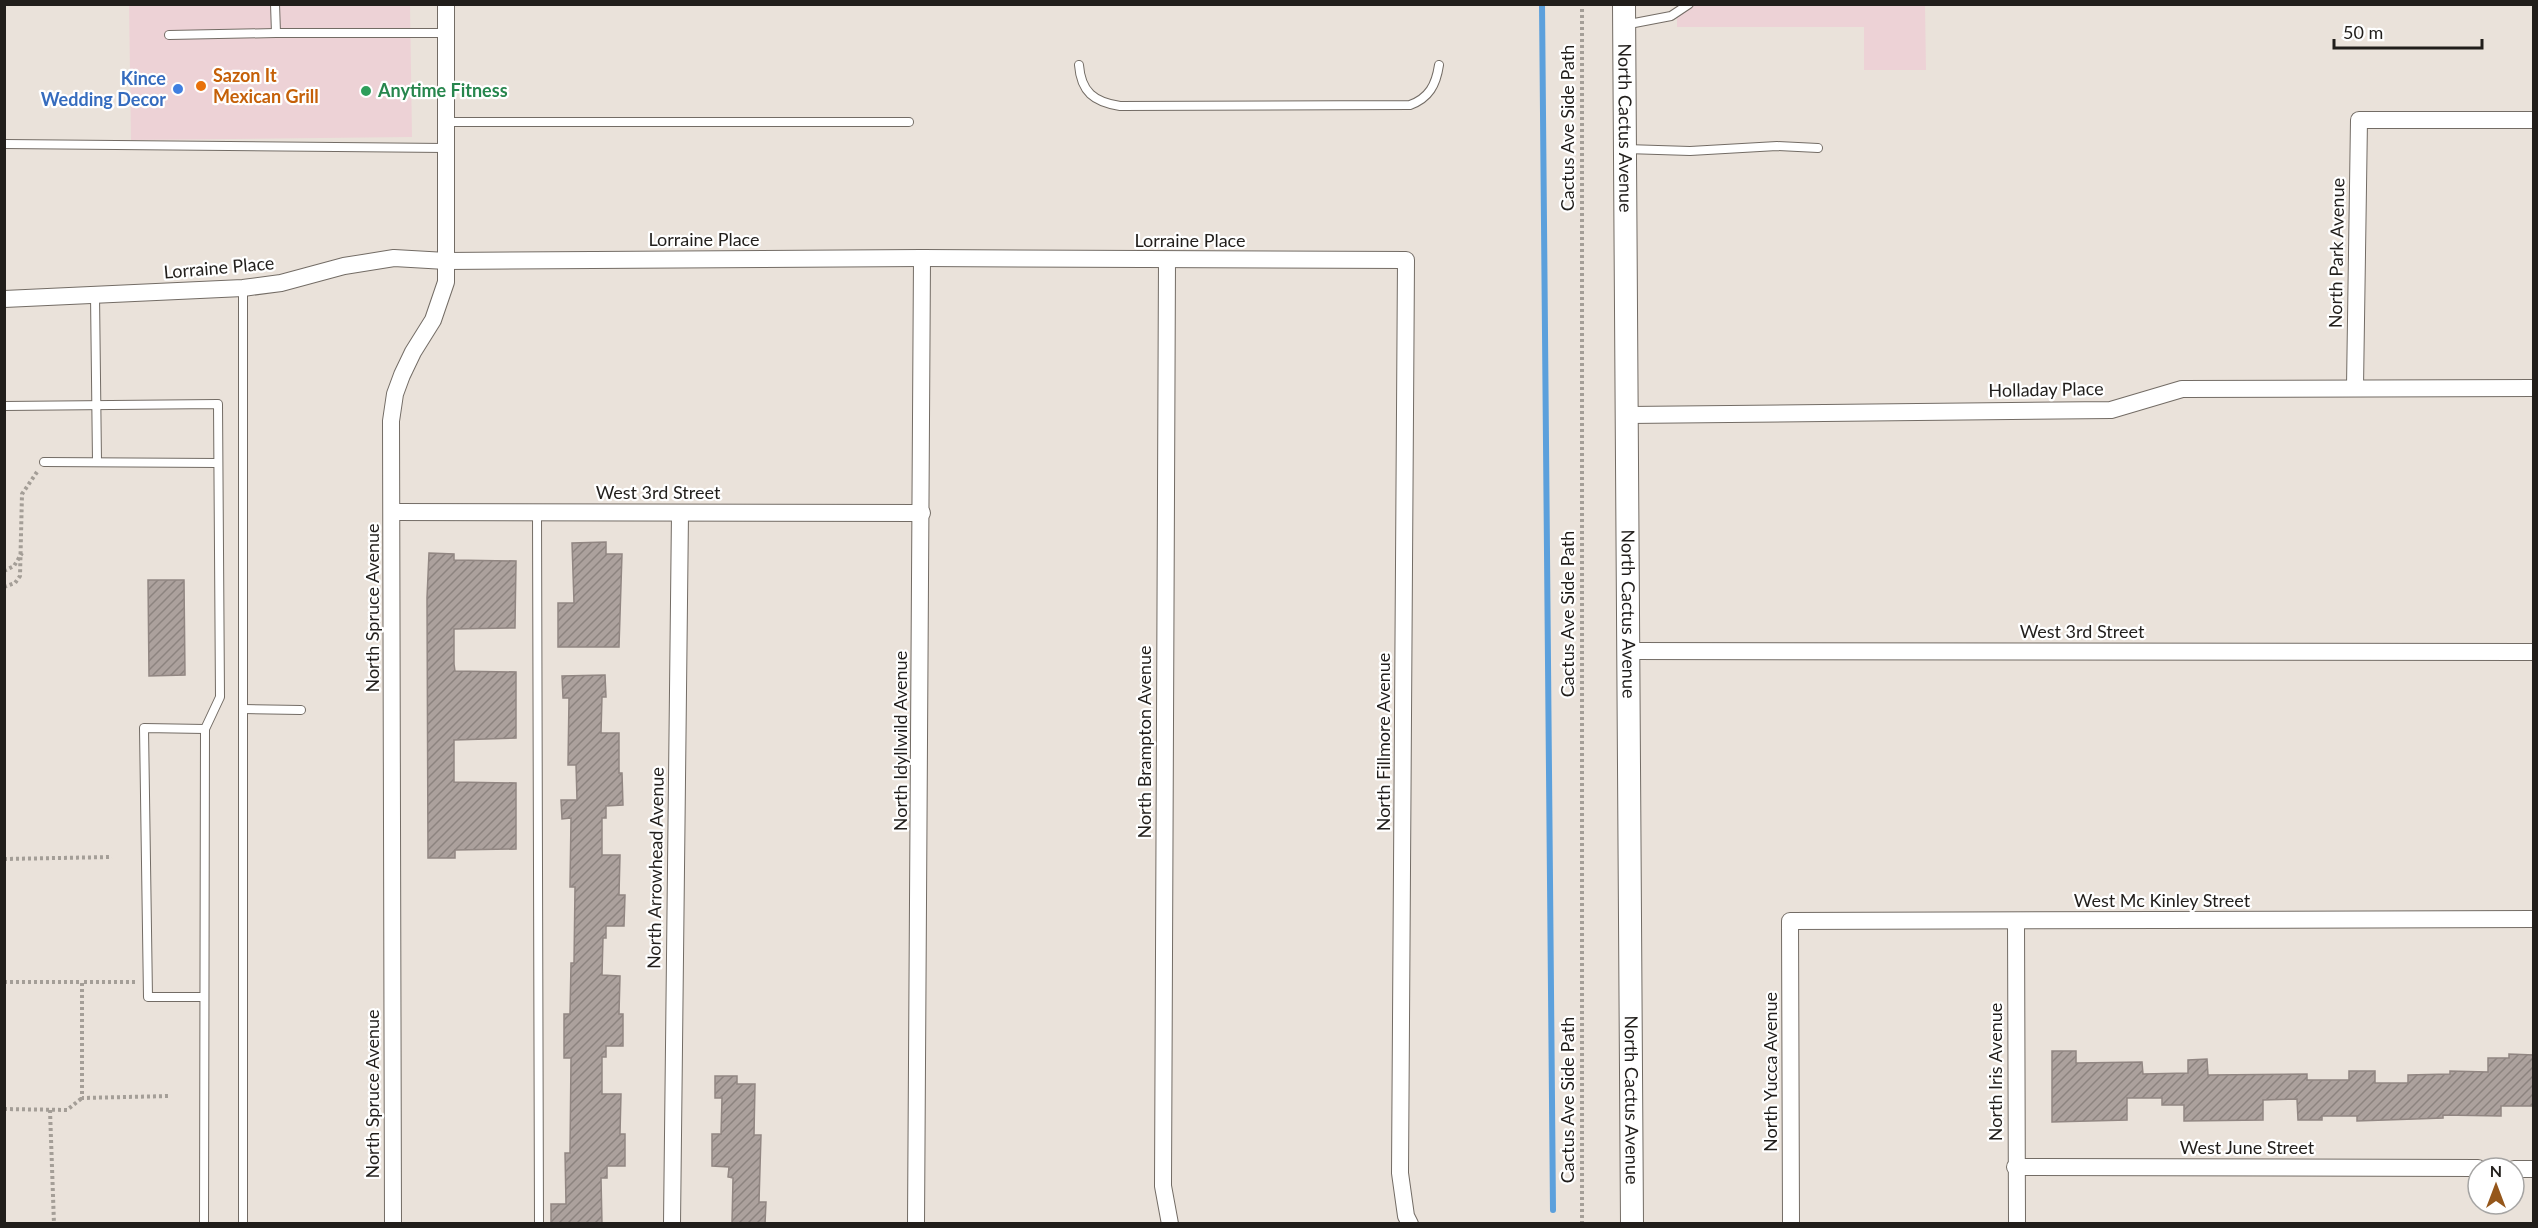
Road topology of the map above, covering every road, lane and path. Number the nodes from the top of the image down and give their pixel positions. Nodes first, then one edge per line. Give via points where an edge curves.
1 (275, 4) edge
2 (446, 4) edge
3 (1582, 4) edge
4 (1689, 4) edge
5 (1624, 15) edge
6 (276, 33) junction
7 (446, 33) junction
8 (169, 35) dead end
9 (1079, 65) dead end
10 (1438, 65) dead end
11 (2534, 120) edge
12 (446, 122) junction
13 (909, 122) dead end
14 (4, 144) edge
15 (446, 148) junction
16 (1818, 148) dead end
17 (1626, 150) junction
18 (922, 258) junction
19 (1167, 260) junction
20 (1407, 260) joint
21 (446, 261) junction
22 (243, 288) junction
23 (95, 295) junction
24 (4, 299) edge
25 (2355, 387) junction
26 (2534, 388) edge
27 (96, 405) junction
28 (4, 406) edge
29 (1628, 415) junction
30 (44, 462) joint
31 (97, 462) junction
32 (218, 463) junction
33 (393, 512) junction
34 (537, 513) junction
35 (680, 513) junction
36 (922, 513) junction
37 (22, 552) junction
38 (4, 571) edge
39 (4, 586) edge
40 (1630, 651) junction
41 (2534, 652) edge
42 (244, 709) junction
43 (301, 710) dead end
44 (205, 729) junction
45 (112, 857) dead end
46 (4, 859) edge
47 (2534, 919) edge
48 (1790, 921) joint
49 (2016, 921) junction
50 (4, 982) edge
51 (82, 982) junction
52 (147, 982) junction
53 (204, 997) junction
54 (170, 1096) dead end
55 (82, 1098) junction
56 (4, 1109) edge
57 (50, 1110) junction
58 (2015, 1167) junction
59 (2466, 1168) edge
60 (54, 1224) edge
61 (204, 1224) edge
62 (243, 1224) edge
63 (393, 1224) edge
64 (539, 1224) edge
65 (672, 1224) edge
66 (916, 1224) edge
67 (1170, 1224) edge
68 (1410, 1224) edge
69 (1581, 1224) edge
70 (1632, 1224) edge
71 (1791, 1224) edge
72 (2017, 1224) edge

1 - 6 lane
2 - 7 street, North Spruce Avenue
3 - 69 path, Cactus Ave Side Path
4 - 5 lane via 1671,16
5 - 17 main road, North Cactus Avenue
6 - 7 lane
6 - 8 lane
7 - 12 street, North Spruce Avenue
9 - 10 lane via 1080,80 1094,98 1107,104 1132,106 1410,105 1430,92 1437,79
11 - 25 street, North Park Avenue via 2359,120
12 - 13 lane
12 - 15 street, North Spruce Avenue
14 - 15 lane
15 - 21 street, North Spruce Avenue
16 - 17 lane
17 - 29 main road, North Cactus Avenue
18 - 19 street, Lorraine Place
18 - 21 street, Lorraine Place
18 - 36 street, North Idyllwild Avenue
19 - 20 street, Lorraine Place
19 - 67 street, North Brampton Avenue via 1163,1186
20 - 68 street, North Fillmore Avenue via 1400,1173
21 - 22 street, Lorraine Place via 394,258
21 - 33 street, North Spruce Avenue via 440,304 395,394 391,421
22 - 23 street, Lorraine Place
22 - 42 lane
23 - 24 street, Lorraine Place
23 - 27 lane
25 - 26 street, Holladay Place
25 - 29 street, Holladay Place via 2182,389 2111,410
27 - 28 lane
27 - 31 lane
27 - 32 lane via 218,404
29 - 40 main road, North Cactus Avenue
30 - 31 lane
30 - 37 path via 22,494
31 - 32 lane
32 - 44 lane via 220,697
33 - 34 street, West 3rd Street
33 - 63 street, North Spruce Avenue
34 - 35 street, West 3rd Street
34 - 64 lane
35 - 36 street, West 3rd Street
35 - 65 street, North Arrowhead Avenue
36 - 66 street, North Idyllwild Avenue
37 - 38 path via 14,566
37 - 39 path via 20,576 15,583
40 - 41 street, West 3rd Street
40 - 70 main road, North Cactus Avenue
42 - 43 lane
42 - 62 lane
44 - 52 lane via 144,728
44 - 53 lane
45 - 46 path
47 - 49 street, West Mc Kinley Street
48 - 49 street, West Mc Kinley Street
48 - 71 street, North Yucca Avenue
49 - 58 street, North Iris Avenue
50 - 51 path
51 - 52 path
51 - 55 path
52 - 53 lane via 148,997
53 - 61 lane
54 - 55 path
55 - 57 path via 67,1110
56 - 57 path
57 - 60 path
58 - 59 street, West June Street
58 - 72 street, North Iris Avenue

